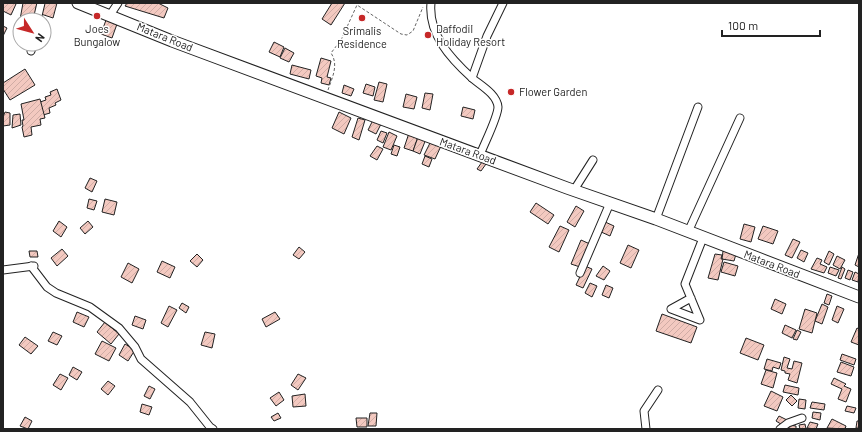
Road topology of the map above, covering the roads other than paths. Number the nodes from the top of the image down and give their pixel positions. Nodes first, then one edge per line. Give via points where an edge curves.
1 (78, 3) edge
2 (118, 3) edge
3 (431, 3) edge
4 (503, 3) edge
5 (110, 15) junction
6 (472, 78) junction
7 (698, 108) dead end
8 (740, 118) dead end
9 (480, 155) junction
10 (594, 160) dead end
11 (574, 190) junction
12 (610, 203) junction
13 (656, 219) junction
14 (688, 232) junction
15 (703, 238) junction
16 (3, 270) edge
17 (580, 273) dead end
18 (691, 298) dead end
19 (859, 298) edge
20 (658, 390) dead end
21 (802, 418) dead end
22 (213, 429) edge
23 (646, 429) edge
24 (780, 429) edge

1 - 5 highway, Matara Road
2 - 5 street
3 - 6 street via 432,25 436,35 449,55
4 - 6 street via 487,36
5 - 9 highway, Matara Road via 172,41
6 - 9 street via 498,104
7 - 13 street
8 - 14 street
9 - 11 highway, Matara Road
10 - 11 street
11 - 12 highway, Matara Road
12 - 13 highway, Matara Road
12 - 17 street
13 - 14 highway, Matara Road
14 - 15 highway, Matara Road
15 - 18 street via 685,284
15 - 19 highway, Matara Road
16 - 22 street via 34,266 47,287 56,294 90,308 120,328 141,359 190,402
20 - 23 street via 644,411
21 - 24 street

